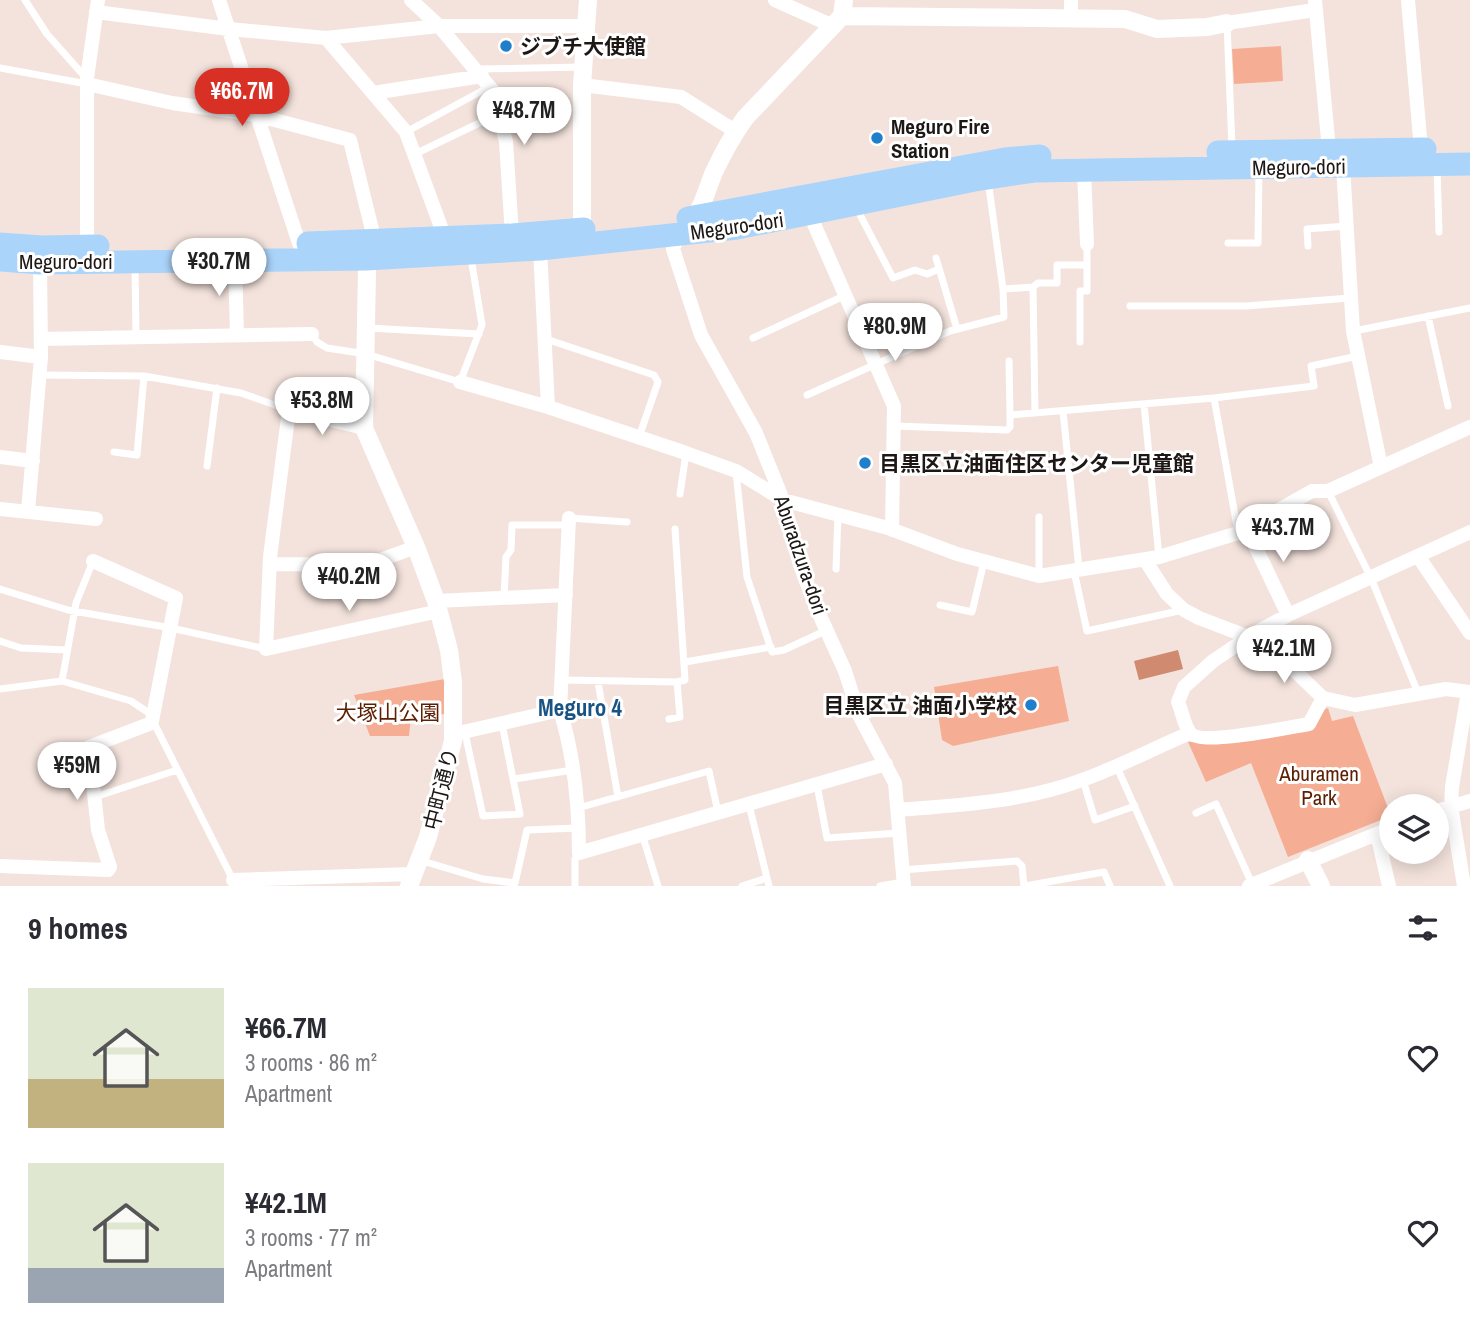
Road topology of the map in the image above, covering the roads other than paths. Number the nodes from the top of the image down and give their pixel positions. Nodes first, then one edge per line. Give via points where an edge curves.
1 (25, 0) edge
2 (219, 0) edge
3 (411, 0) edge
4 (588, 0) edge
5 (775, 0) edge
6 (1071, 0) edge
7 (1408, 0) edge
8 (1315, 5) edge
9 (97, 6) edge
10 (839, 14) edge
11 (1071, 19) junction
12 (1227, 23) junction
13 (439, 26) junction
14 (586, 26) junction
15 (229, 29) junction
16 (326, 38) junction
17 (0, 68) edge
18 (582, 76) junction
19 (482, 77) junction
20 (87, 81) junction
21 (373, 93) junction
22 (499, 113) junction
23 (256, 115) junction
24 (736, 131) junction
25 (407, 132) junction
26 (1470, 148) edge
27 (1232, 152) junction
28 (415, 154) junction
29 (1429, 157) junction
30 (1336, 158) junction
31 (1470, 164) edge
32 (1259, 167) junction
33 (1084, 170) junction
34 (988, 178) junction
35 (855, 205) junction
36 (810, 215) junction
37 (687, 225) junction
38 (1347, 226) junction
39 (1440, 232) dead end
40 (512, 235) junction
41 (582, 237) junction
42 (445, 238) junction
43 (299, 243) junction
44 (1228, 243) dead end
45 (0, 244) edge
46 (1087, 244) joint
47 (88, 246) junction
48 (1308, 246) dead end
49 (368, 248) junction
50 (540, 249) junction
51 (471, 254) junction
52 (936, 258) dead end
53 (0, 260) edge
54 (235, 260) junction
55 (135, 261) junction
56 (40, 263) junction
57 (1087, 265) junction
58 (939, 269) junction
59 (1032, 287) junction
60 (1003, 289) junction
61 (846, 294) junction
62 (1351, 298) junction
63 (1130, 306) dead end
64 (1470, 308) edge
65 (1428, 316) junction
66 (366, 328) junction
67 (957, 329) junction
68 (1353, 331) junction
69 (312, 334) joint
70 (479, 334) junction
71 (237, 335) junction
72 (136, 337) junction
73 (753, 338) dead end
74 (41, 339) junction
75 (545, 342) junction
76 (1080, 342) dead end
77 (0, 352) edge
78 (366, 354) junction
79 (41, 356) junction
80 (1357, 356) junction
81 (1009, 361) dead end
82 (876, 364) junction
83 (40, 375) junction
84 (144, 376) junction
85 (460, 382) junction
86 (217, 388) junction
87 (807, 395) dead end
88 (1214, 398) junction
89 (1144, 404) junction
90 (1448, 406) dead end
91 (548, 407) junction
92 (289, 410) junction
93 (1063, 411) junction
94 (1035, 413) junction
95 (1010, 415) junction
96 (894, 426) junction
97 (1470, 427) edge
98 (364, 428) junction
99 (639, 437) junction
100 (114, 452) dead end
101 (686, 453) junction
102 (0, 457) edge
103 (33, 461) junction
104 (206, 466) dead end
105 (1381, 467) junction
106 (736, 471) junction
107 (1328, 491) junction
108 (680, 494) dead end
109 (783, 500) junction
110 (0, 509) edge
111 (28, 511) junction
112 (838, 514) junction
113 (1039, 517) dead end
114 (96, 519) dead end
115 (569, 521) junction
116 (627, 522) dead end
117 (675, 528) dead end
118 (892, 530) junction
119 (1242, 531) junction
120 (1470, 532) edge
121 (416, 547) junction
122 (1418, 556) junction
123 (1152, 559) junction
124 (93, 561) joint
125 (984, 562) junction
126 (270, 564) junction
127 (836, 569) dead end
128 (1076, 570) junction
129 (1039, 576) junction
130 (1371, 578) junction
131 (0, 589) edge
132 (566, 595) junction
133 (504, 597) junction
134 (940, 605) dead end
135 (438, 606) junction
136 (74, 610) junction
137 (1184, 610) junction
138 (1288, 615) junction
139 (1468, 626) edge
140 (171, 628) junction
141 (827, 630) junction
142 (1250, 636) junction
143 (0, 640) edge
144 (771, 648) junction
145 (265, 649) junction
146 (66, 650) junction
147 (685, 662) junction
148 (562, 680) junction
149 (62, 681) junction
150 (598, 682) junction
151 (677, 682) junction
152 (0, 689) edge
153 (1469, 692) edge
154 (1418, 694) junction
155 (1323, 698) junction
156 (560, 710) junction
157 (669, 719) dead end
158 (152, 721) junction
159 (502, 724) junction
160 (1190, 733) junction
161 (459, 734) junction
162 (886, 764) junction
163 (1115, 765) junction
164 (177, 770) junction
165 (573, 770) junction
166 (514, 779) junction
167 (1083, 780) junction
168 (817, 785) junction
169 (94, 797) junction
170 (618, 797) junction
171 (1470, 801) edge
172 (749, 804) junction
173 (1135, 806) junction
174 (1451, 806) junction
175 (578, 808) junction
176 (898, 810) junction
177 (718, 812) junction
178 (1196, 813) dead end
179 (579, 828) junction
180 (899, 833) junction
181 (642, 834) junction
182 (1377, 834) joint
183 (1464, 839) edge
184 (579, 853) junction
185 (1308, 860) junction
186 (0, 866) edge
187 (414, 873) edge
188 (903, 879) edge
189 (768, 882) edge
190 (234, 883) edge
191 (1250, 885) edge
192 (575, 886) edge
193 (657, 886) edge
194 (741, 886) edge
195 (880, 886) edge
196 (1024, 886) edge
197 (1110, 886) edge
198 (1170, 886) edge
199 (1321, 886) edge
200 (1389, 886) edge
201 (1464, 886) edge

1 - 20 lane
2 - 15 street
3 - 13 street
4 - 14 street
5 - 10 street
6 - 11 street
7 - 29 street
8 - 12 street
8 - 30 street
9 - 15 street
9 - 20 street
10 - 11 street
10 - 24 street
11 - 12 street via 1125,19 1157,29
12 - 27 lane
13 - 14 street
13 - 16 street
13 - 19 street
14 - 18 street
15 - 16 street
15 - 23 street
16 - 21 street
17 - 20 lane
18 - 19 lane
18 - 24 street via 681,97
18 - 41 street
19 - 21 street
19 - 22 street
19 - 25 lane
20 - 23 street via 172,103
20 - 47 street
21 - 25 street
22 - 28 lane
22 - 40 street via 506,142
23 - 43 street
23 - 49 street via 350,140
24 - 37 street
25 - 28 street
26 - 29 main road, Meguro-dori
27 - 30 main road, Meguro-dori
27 - 37 main road, Meguro-dori via 1005,159
28 - 42 street
29 - 30 main road, Meguro-dori
29 - 31 main road, Meguro-dori
29 - 39 lane
30 - 32 main road, Meguro-dori
30 - 38 street
32 - 33 main road, Meguro-dori
32 - 44 lane via 1258,243
33 - 34 main road, Meguro-dori
33 - 46 street
34 - 35 main road, Meguro-dori
34 - 60 lane
35 - 36 main road, Meguro-dori
35 - 58 lane via 893,278
36 - 37 main road, Meguro-dori via 737,228
36 - 61 street
37 - 41 main road, Meguro-dori
37 - 109 street, Aburadzura-dori via 673,249 701,334 752,422
38 - 48 lane via 1307,229
38 - 62 street
40 - 41 main road, Meguro-dori
40 - 42 main road, Meguro-dori
41 - 50 main road, Meguro-dori
42 - 49 main road, Meguro-dori
43 - 47 main road, Meguro-dori
43 - 49 main road, Meguro-dori
45 - 47 main road, Meguro-dori
46 - 57 lane
49 - 51 main road, Meguro-dori
49 - 54 main road, Meguro-dori
49 - 66 street, 中町通り
50 - 51 main road, Meguro-dori
50 - 75 street
51 - 70 lane via 482,325
52 - 58 lane
53 - 56 main road, Meguro-dori
54 - 55 main road, Meguro-dori
54 - 71 street
55 - 56 main road, Meguro-dori
55 - 72 lane
56 - 74 street
57 - 59 lane via 1057,265 1057,283
57 - 76 lane via 1087,291 1080,291
58 - 67 lane
59 - 60 lane
59 - 94 lane
60 - 67 lane via 1004,317
61 - 73 lane
61 - 82 street
62 - 63 lane via 1246,306
62 - 68 street
64 - 65 lane
65 - 68 lane
65 - 90 lane
66 - 70 lane
66 - 78 street, 中町通り
67 - 82 lane
68 - 80 street
69 - 71 street
69 - 78 lane via 327,348
70 - 85 lane
71 - 72 street
72 - 74 street
74 - 79 street
75 - 91 street
75 - 99 lane via 654,375 658,382
77 - 79 street
78 - 85 lane
78 - 98 street, 中町通り
79 - 83 street
80 - 88 lane via 1311,366 1314,386
80 - 105 street
81 - 95 lane
82 - 87 lane
82 - 96 street via 894,406
83 - 84 lane
83 - 103 street
84 - 86 lane
84 - 100 lane via 137,455
85 - 91 street
86 - 92 lane
86 - 104 lane
88 - 89 lane
88 - 119 lane
89 - 93 lane
89 - 123 lane
91 - 99 street
92 - 98 street
92 - 126 street
93 - 94 lane
93 - 128 lane
94 - 95 lane
95 - 96 lane via 1007,430
96 - 118 street
97 - 105 street
98 - 121 street, 中町通り
99 - 101 street
101 - 106 street
101 - 108 lane
102 - 103 street
103 - 111 street
105 - 107 street
106 - 109 street
106 - 144 lane via 747,577
107 - 119 street via 1312,491
107 - 130 lane
109 - 112 street
109 - 141 street, Aburadzura-dori via 800,565
110 - 111 street
111 - 114 street
112 - 118 street
112 - 127 lane
113 - 129 lane
115 - 116 lane
115 - 132 street
115 - 133 lane via 512,525
117 - 147 lane
118 - 125 street
119 - 123 street
119 - 138 street
120 - 122 street
121 - 126 street via 366,565
121 - 135 street, 中町通り
122 - 130 street
122 - 139 street
123 - 128 street
123 - 137 street via 1167,594
124 - 136 lane
124 - 140 street via 176,598
125 - 129 street
125 - 134 lane via 972,612
126 - 145 street
128 - 129 street
128 - 137 lane via 1087,631
130 - 138 street
130 - 154 lane
131 - 136 lane
132 - 133 street
132 - 148 street
133 - 135 street
135 - 145 street
135 - 161 street, 中町通り via 449,650
136 - 140 lane
136 - 146 lane
137 - 142 street
138 - 142 street
140 - 145 lane
140 - 158 street
141 - 144 lane via 784,650 772,652
141 - 162 street, Aburadzura-dori via 859,715
142 - 155 street via 1267,644
142 - 160 street via 1184,687 1178,702
143 - 146 lane via 21,648
144 - 147 lane
146 - 149 lane
147 - 151 lane via 685,680
148 - 150 lane
148 - 156 street
149 - 152 lane
149 - 158 lane via 131,701 149,713
150 - 151 lane
150 - 170 lane
151 - 157 lane via 680,717
153 - 154 street via 1446,689
153 - 174 street
154 - 155 street via 1355,705
155 - 160 street via 1309,724 1244,735 1198,738
156 - 159 street
156 - 165 street
158 - 164 lane
158 - 169 street via 89,747
159 - 161 street
159 - 166 lane
160 - 163 street
161 - 166 lane via 483,816 520,814
161 - 187 street, 中町通り
162 - 168 street
162 - 176 street, Aburadzura-dori via 895,783
163 - 167 street
163 - 173 lane
164 - 169 lane
164 - 190 lane
165 - 166 lane
165 - 175 street
167 - 173 lane via 1095,820
167 - 176 street via 995,802
168 - 172 street
168 - 180 lane via 827,838
169 - 186 street via 108,870
170 - 175 lane
170 - 177 lane via 709,771
171 - 174 street
172 - 177 street
172 - 189 lane
173 - 198 lane
174 - 183 street
175 - 179 street
176 - 180 street, Aburadzura-dori
177 - 181 street
178 - 191 lane via 1216,804
179 - 184 street
179 - 187 lane via 527,830 514,883
180 - 188 street, Aburadzura-dori
181 - 184 street
181 - 193 lane
182 - 185 street
182 - 200 street
183 - 201 street
184 - 192 lane
185 - 191 street
185 - 199 street
187 - 190 street
188 - 195 lane
188 - 196 lane via 1017,861
189 - 194 lane
196 - 197 lane via 1104,872

